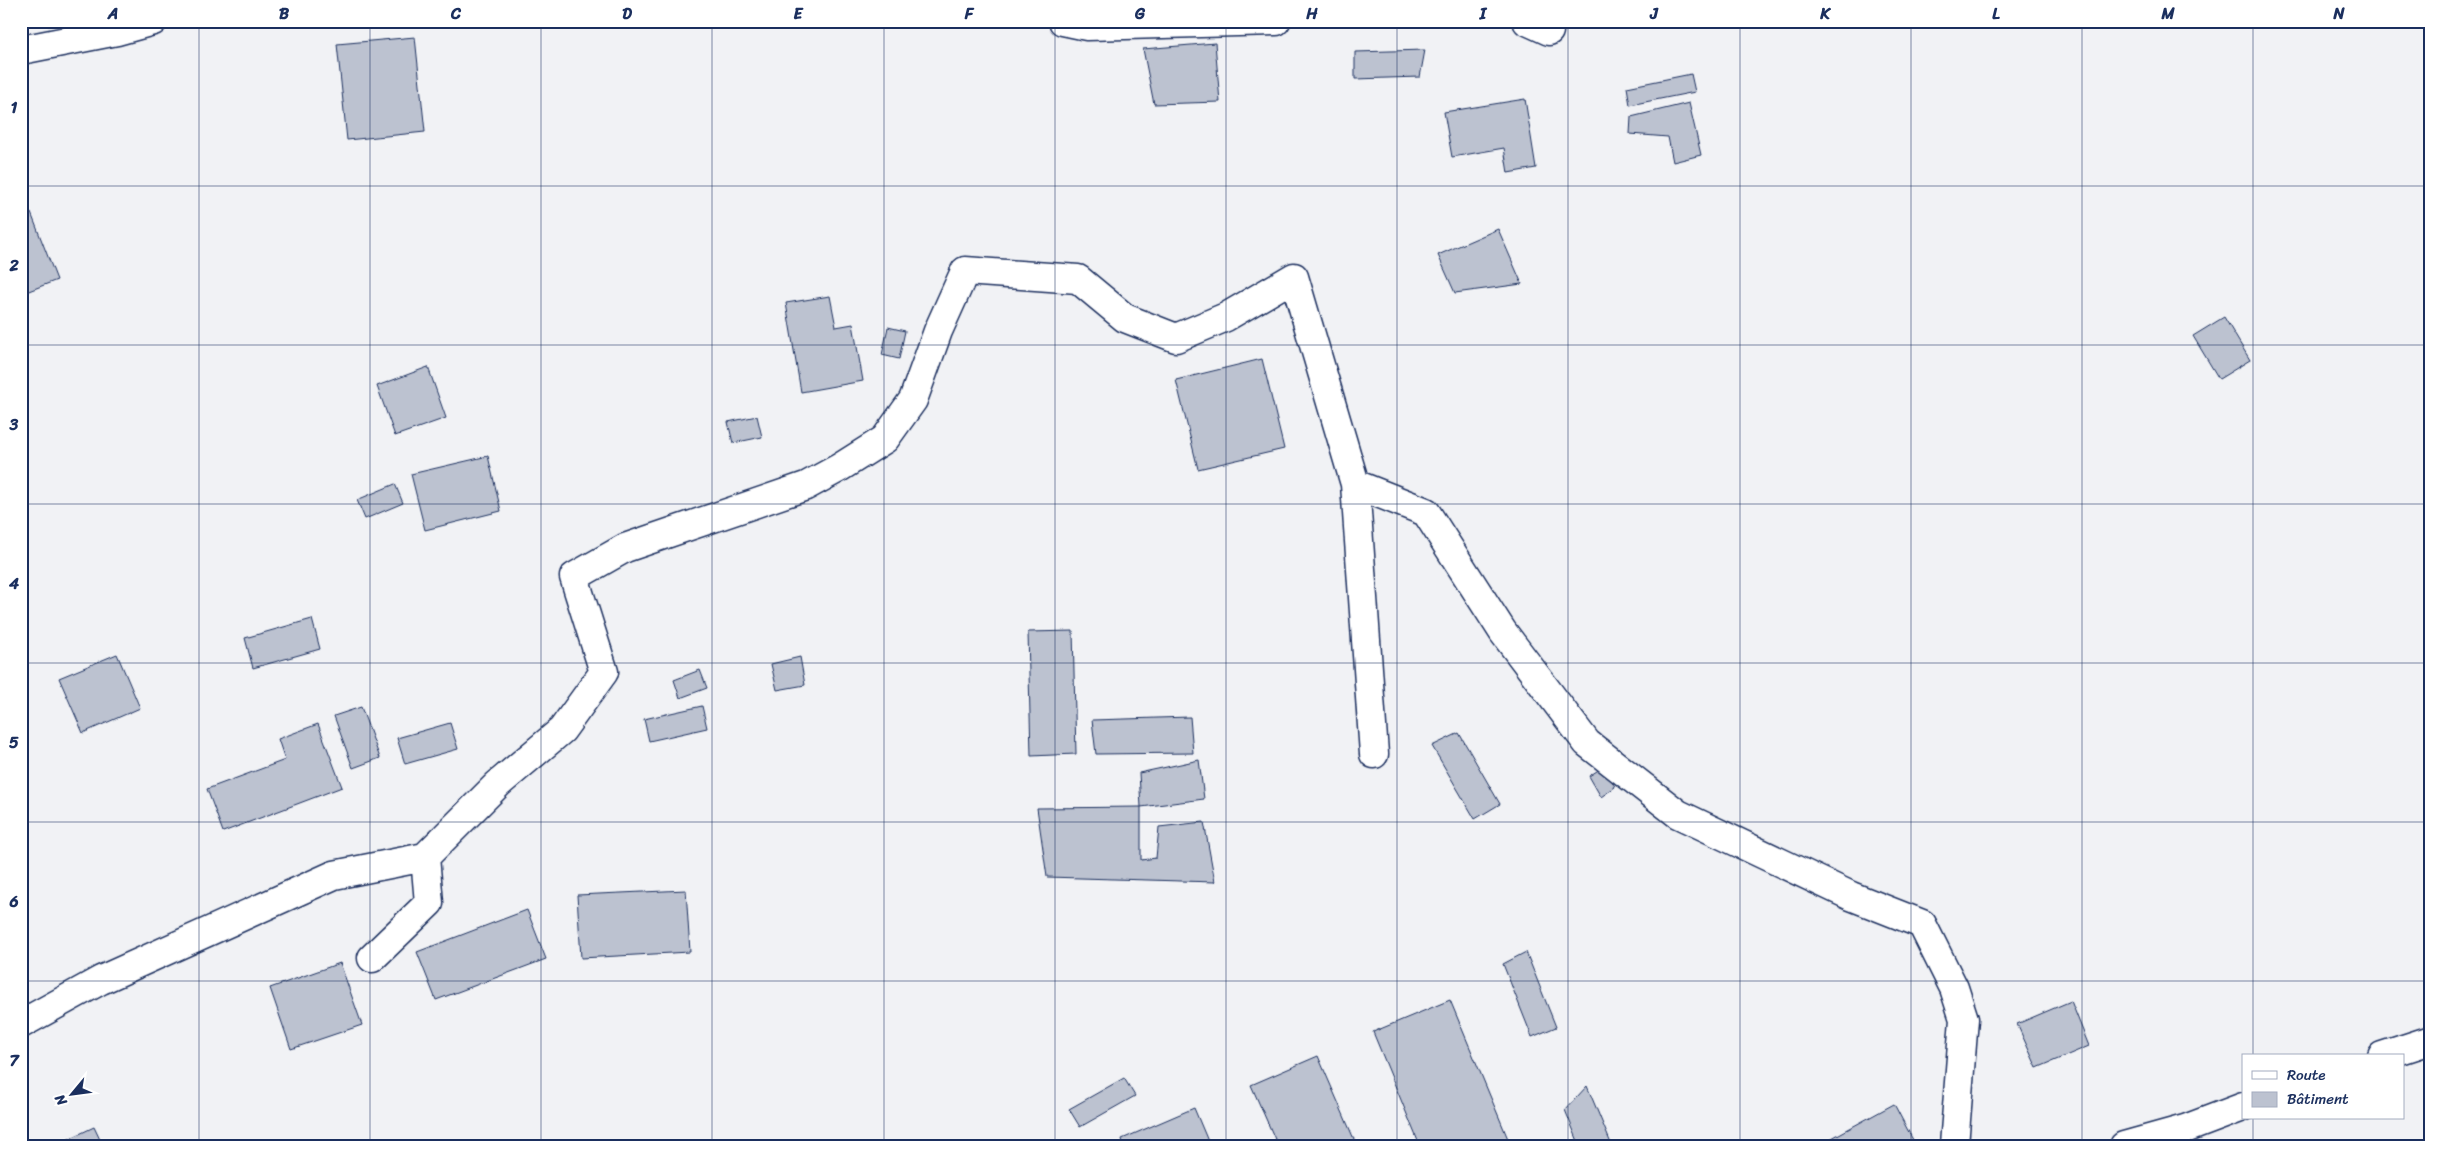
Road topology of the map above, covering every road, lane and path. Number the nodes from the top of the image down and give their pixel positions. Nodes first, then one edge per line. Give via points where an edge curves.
1 (153, 21) edge
2 (1063, 21) edge
3 (1276, 21) edge
4 (21, 50) edge
5 (1355, 484) junction
6 (1374, 754) dead end
7 (425, 856) junction
8 (372, 958) dead end
9 (21, 1024) edge
10 (2431, 1040) edge
11 (2388, 1054) edge
12 (2242, 1107) edge
13 (1954, 1145) edge
14 (2124, 1146) edge

1 - 4 street
2 - 3 street via 1087,26
5 - 6 street
5 - 7 street via 1294,277 1226,317 1176,338 1125,318 1078,279 965,272 938,331 913,400 885,439 806,486 625,548 574,577 604,672 562,730 498,784
5 - 13 street via 1426,512 1503,632 1587,743 1670,808 1842,892 1922,924 1954,988 1964,1019
7 - 8 street via 429,903
7 - 9 street via 334,874 100,980
10 - 11 street
12 - 14 street via 2185,1129

